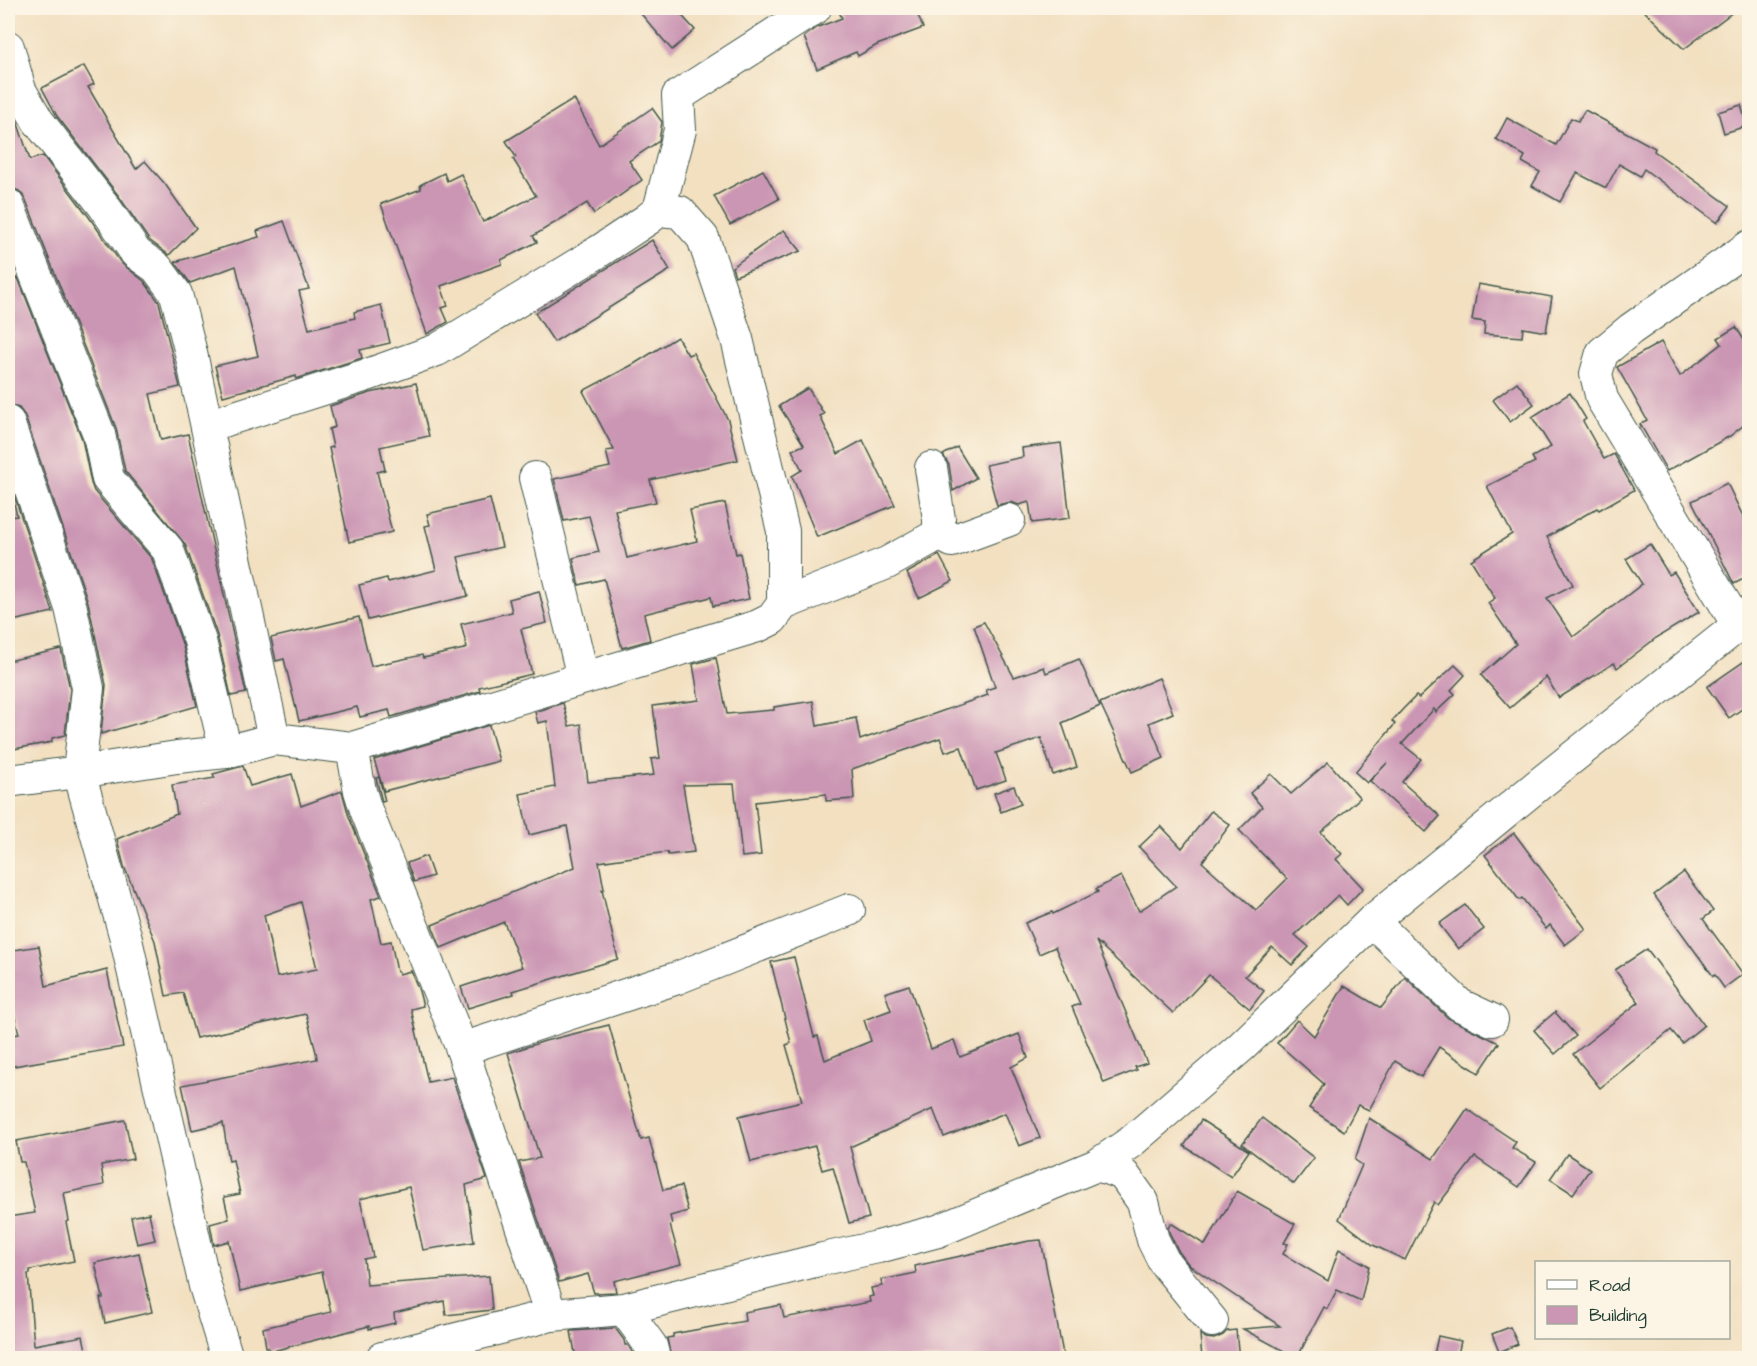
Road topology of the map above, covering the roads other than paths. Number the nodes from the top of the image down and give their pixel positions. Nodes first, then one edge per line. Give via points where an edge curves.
1 (815, 8) edge
2 (8, 46) edge
3 (8, 205) edge
4 (659, 210) junction
5 (1749, 246) edge
6 (8, 422) edge
7 (207, 426) junction
8 (931, 468) dead end
9 (535, 478) dead end
10 (1009, 520) dead end
11 (939, 534) junction
12 (783, 604) junction
13 (1744, 621) edge
14 (583, 678) junction
15 (274, 739) junction
16 (352, 748) junction
17 (226, 752) junction
18 (79, 772) junction
19 (8, 781) edge
20 (849, 910) dead end
21 (1372, 921) junction
22 (1492, 1020) dead end
23 (462, 1049) junction
24 (1097, 1165) junction
25 (624, 1310) junction
26 (551, 1315) junction
27 (1212, 1321) dead end
28 (472, 1348) edge
29 (227, 1359) edge
30 (382, 1359) edge
31 (654, 1359) edge

1 - 4 street via 678,96 680,130
2 - 7 street via 20,90 38,122 136,253 157,268 176,294
3 - 17 street via 99,434 108,479 168,550 200,641
4 - 7 street via 437,350
4 - 12 street via 680,212 703,238 737,339 783,531
5 - 13 street via 1602,353 1596,374 1602,399
6 - 18 street via 71,608 88,688
7 - 15 street
8 - 11 street
9 - 14 street
10 - 11 street via 952,541
11 - 12 street via 887,563
12 - 14 street via 772,619 758,626
13 - 21 street
14 - 16 street
15 - 16 street
15 - 17 street
16 - 23 street via 366,810
17 - 18 street
18 - 19 street
18 - 29 street via 125,935 205,1286
20 - 23 street via 677,978
21 - 22 street via 1460,1005
21 - 24 street via 1241,1047 1131,1142
23 - 26 street
24 - 25 street via 938,1231
24 - 27 street via 1123,1174 1143,1202 1153,1240 1164,1262
25 - 26 street
25 - 31 street via 651,1346
26 - 28 street
28 - 30 street

